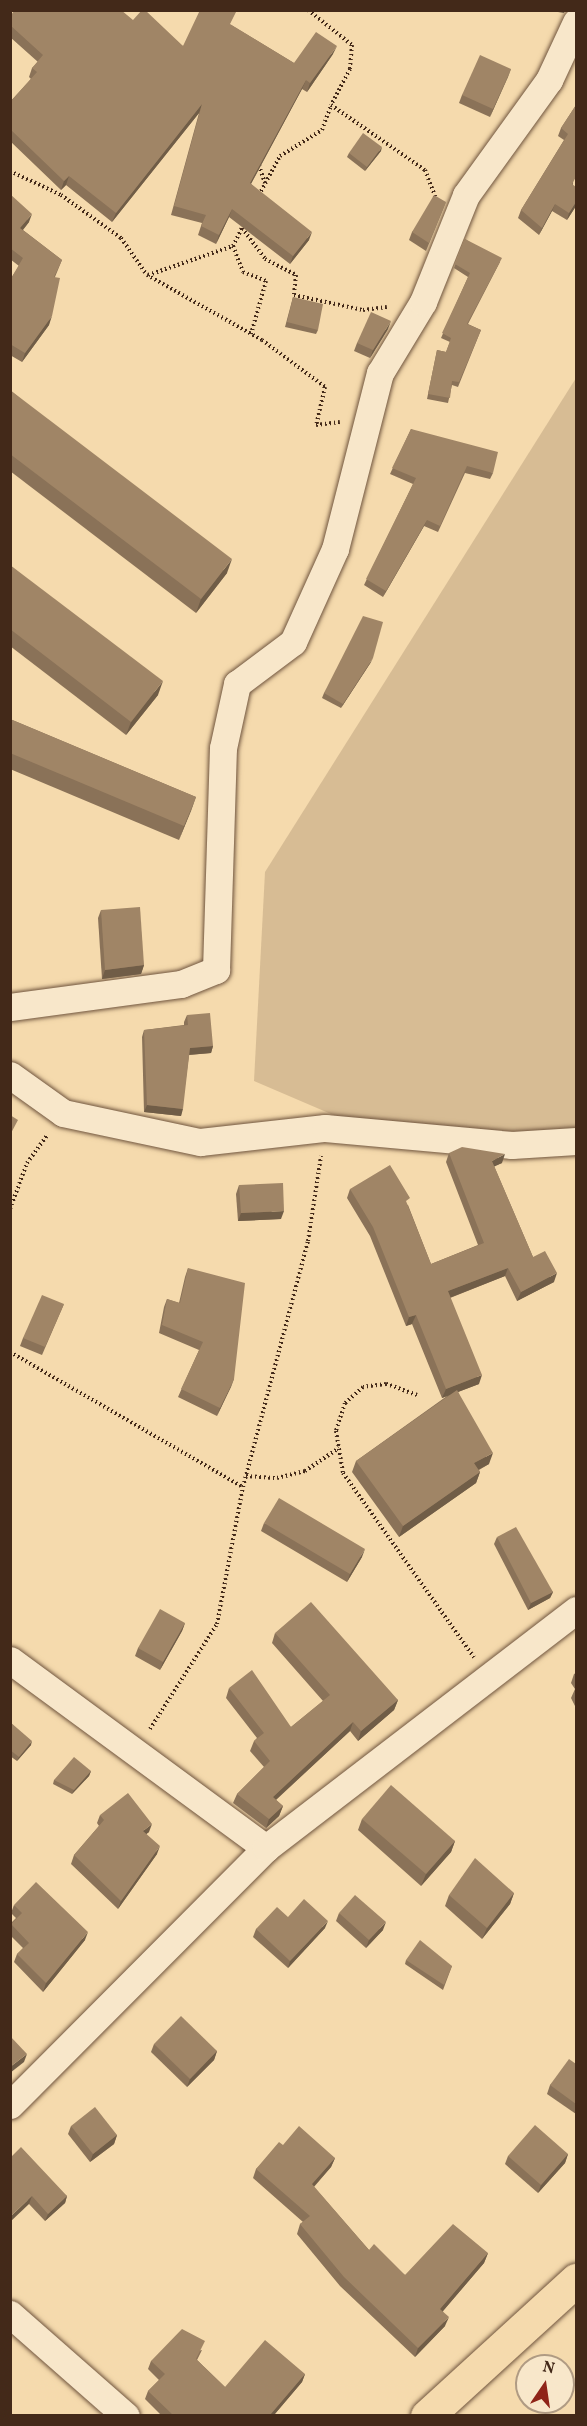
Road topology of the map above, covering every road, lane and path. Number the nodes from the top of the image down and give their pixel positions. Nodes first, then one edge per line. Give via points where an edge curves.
1 (308, 10) edge
2 (576, 22) edge
3 (331, 105) junction
4 (257, 160) edge
5 (10, 171) edge
6 (265, 184) junction
7 (466, 195) junction
8 (256, 202) edge
9 (247, 219) edge
10 (242, 228) junction
11 (233, 246) junction
12 (147, 275) junction
13 (423, 302) junction
14 (251, 334) junction
15 (366, 418) junction
16 (10, 1007) edge
17 (10, 1075) edge
18 (63, 1113) junction
19 (325, 1128) junction
20 (576, 1141) edge
21 (10, 1209) edge
22 (10, 1352) edge
23 (417, 1395) dead end
24 (339, 1448) junction
25 (245, 1476) junction
26 (243, 1487) junction
27 (576, 1610) edge
28 (10, 1660) edge
29 (479, 1665) dead end
30 (137, 1750) junction
31 (266, 1848) junction
32 (10, 2105) edge
33 (576, 2280) edge
34 (10, 2314) edge
35 (126, 2415) edge
36 (427, 2415) edge

1 - 3 path via 352,45 350,69
2 - 7 street via 549,80
3 - 6 path via 322,130 280,156
3 - 7 path via 425,170 436,199
4 - 6 path
5 - 12 path via 61,195 121,238
6 - 8 path
7 - 13 street
9 - 10 path
10 - 11 path
10 - 13 path via 265,259 296,275 294,295 363,310
11 - 12 path
11 - 14 path via 243,272 266,281
12 - 14 path
13 - 15 street via 380,373
14 - 15 path via 325,387 316,425
15 - 16 street via 335,549 293,642 237,684 223,748 216,970 181,984
17 - 18 street
18 - 19 street via 200,1142
18 - 21 path via 27,1163
19 - 20 street via 512,1145
19 - 25 path via 308,1241
22 - 26 path
23 - 24 path via 386,1384 363,1387 345,1403 336,1431
24 - 25 path via 304,1472 277,1478
24 - 29 path via 343,1473
25 - 26 path
26 - 30 path via 217,1624
27 - 31 street
28 - 30 street
30 - 31 street
31 - 32 street
33 - 36 highway
34 - 35 street

